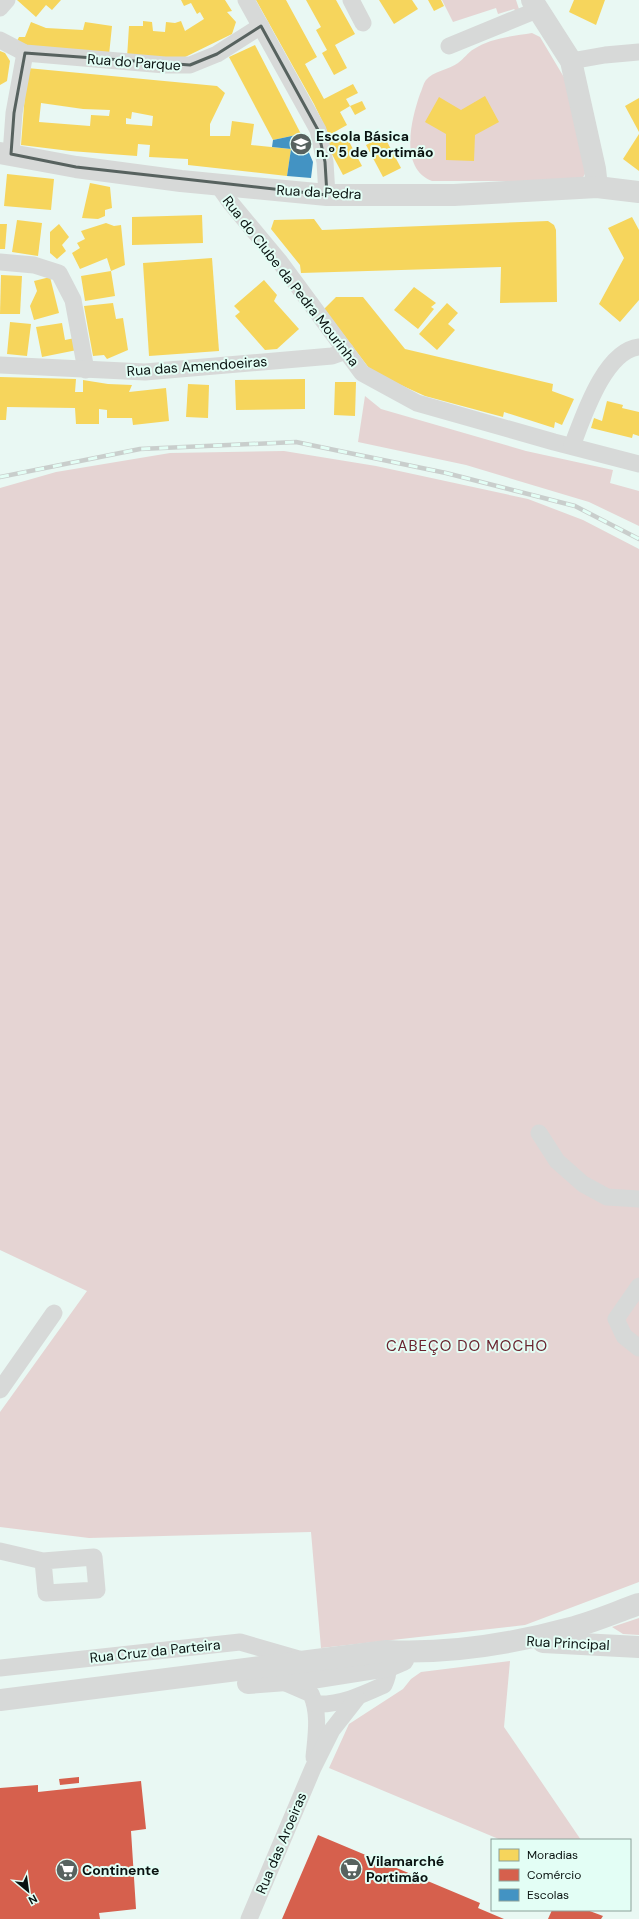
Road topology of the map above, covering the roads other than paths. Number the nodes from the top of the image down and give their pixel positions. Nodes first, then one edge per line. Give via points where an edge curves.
1 (7, 0) edge
2 (246, 0) edge
3 (351, 0) edge
4 (534, 5) edge
5 (0, 8) edge
6 (364, 23) dead end
7 (261, 26) junction
8 (0, 40) edge
9 (449, 46) dead end
10 (639, 52) edge
11 (25, 53) junction
12 (571, 61) junction
13 (6, 154) edge
14 (218, 185) junction
15 (597, 187) junction
16 (639, 192) edge
17 (327, 195) junction
18 (0, 262) edge
19 (639, 347) edge
20 (346, 351) junction
21 (0, 365) edge
22 (86, 370) junction
23 (572, 446) junction
24 (639, 464) edge
25 (539, 1133) dead end
26 (639, 1199) edge
27 (639, 1286) edge
28 (54, 1313) dead end
29 (639, 1348) edge
30 (0, 1390) edge
31 (0, 1551) edge
32 (43, 1561) dead end
33 (639, 1604) edge
34 (612, 1614) junction
35 (514, 1641) junction
36 (634, 1645) edge
37 (384, 1659) junction
38 (0, 1668) edge
39 (314, 1680) junction
40 (357, 1698) junction
41 (0, 1700) edge
42 (0, 1713) edge
43 (313, 1768) junction
44 (249, 1919) edge

1 - 5 street
2 - 7 street
3 - 6 street
4 - 9 street
4 - 12 street
7 - 11 street, Rua do Parque via 216,54 190,65 165,66
7 - 17 street via 318,130 325,162
8 - 11 street, Rua do Parque
10 - 12 street
11 - 13 street
12 - 15 street
13 - 14 street, Rua da Pedra via 76,167
14 - 17 street, Rua da Pedra
14 - 20 street, Rua do Clube da Pedra Mourinha via 280,262
15 - 16 street, Rua da Pedra
15 - 17 street, Rua da Pedra via 454,194
18 - 22 street via 34,265 59,273 73,300
19 - 23 street via 632,348 614,362 588,404
20 - 22 street, Rua das Amendoeiras via 332,356 144,372
20 - 23 street, Rua do Clube da Pedra Mourinha via 362,373 417,402
21 - 22 street, Rua das Amendoeiras
23 - 24 street, Rua do Clube da Pedra Mourinha
25 - 26 street via 557,1161 583,1184 607,1197
27 - 29 street via 616,1319 624,1336
28 - 30 street
31 - 32 street
33 - 34 street
34 - 35 street via 571,1628
34 - 36 street, Rua Principal via 605,1623 604,1632 611,1640
35 - 36 street, Rua Principal
35 - 37 street
37 - 39 street
37 - 40 street, Rua Cruz da Parteira via 389,1675 384,1685
38 - 39 street, Rua Cruz da Parteira via 240,1642
39 - 40 street, Rua Cruz da Parteira via 330,1705
39 - 41 street
39 - 42 street via 121,1694
39 - 43 street, Rua das Aroeiras via 317,1734
40 - 43 street, Rua das Aroeiras via 332,1730
43 - 44 street, Rua das Aroeiras

